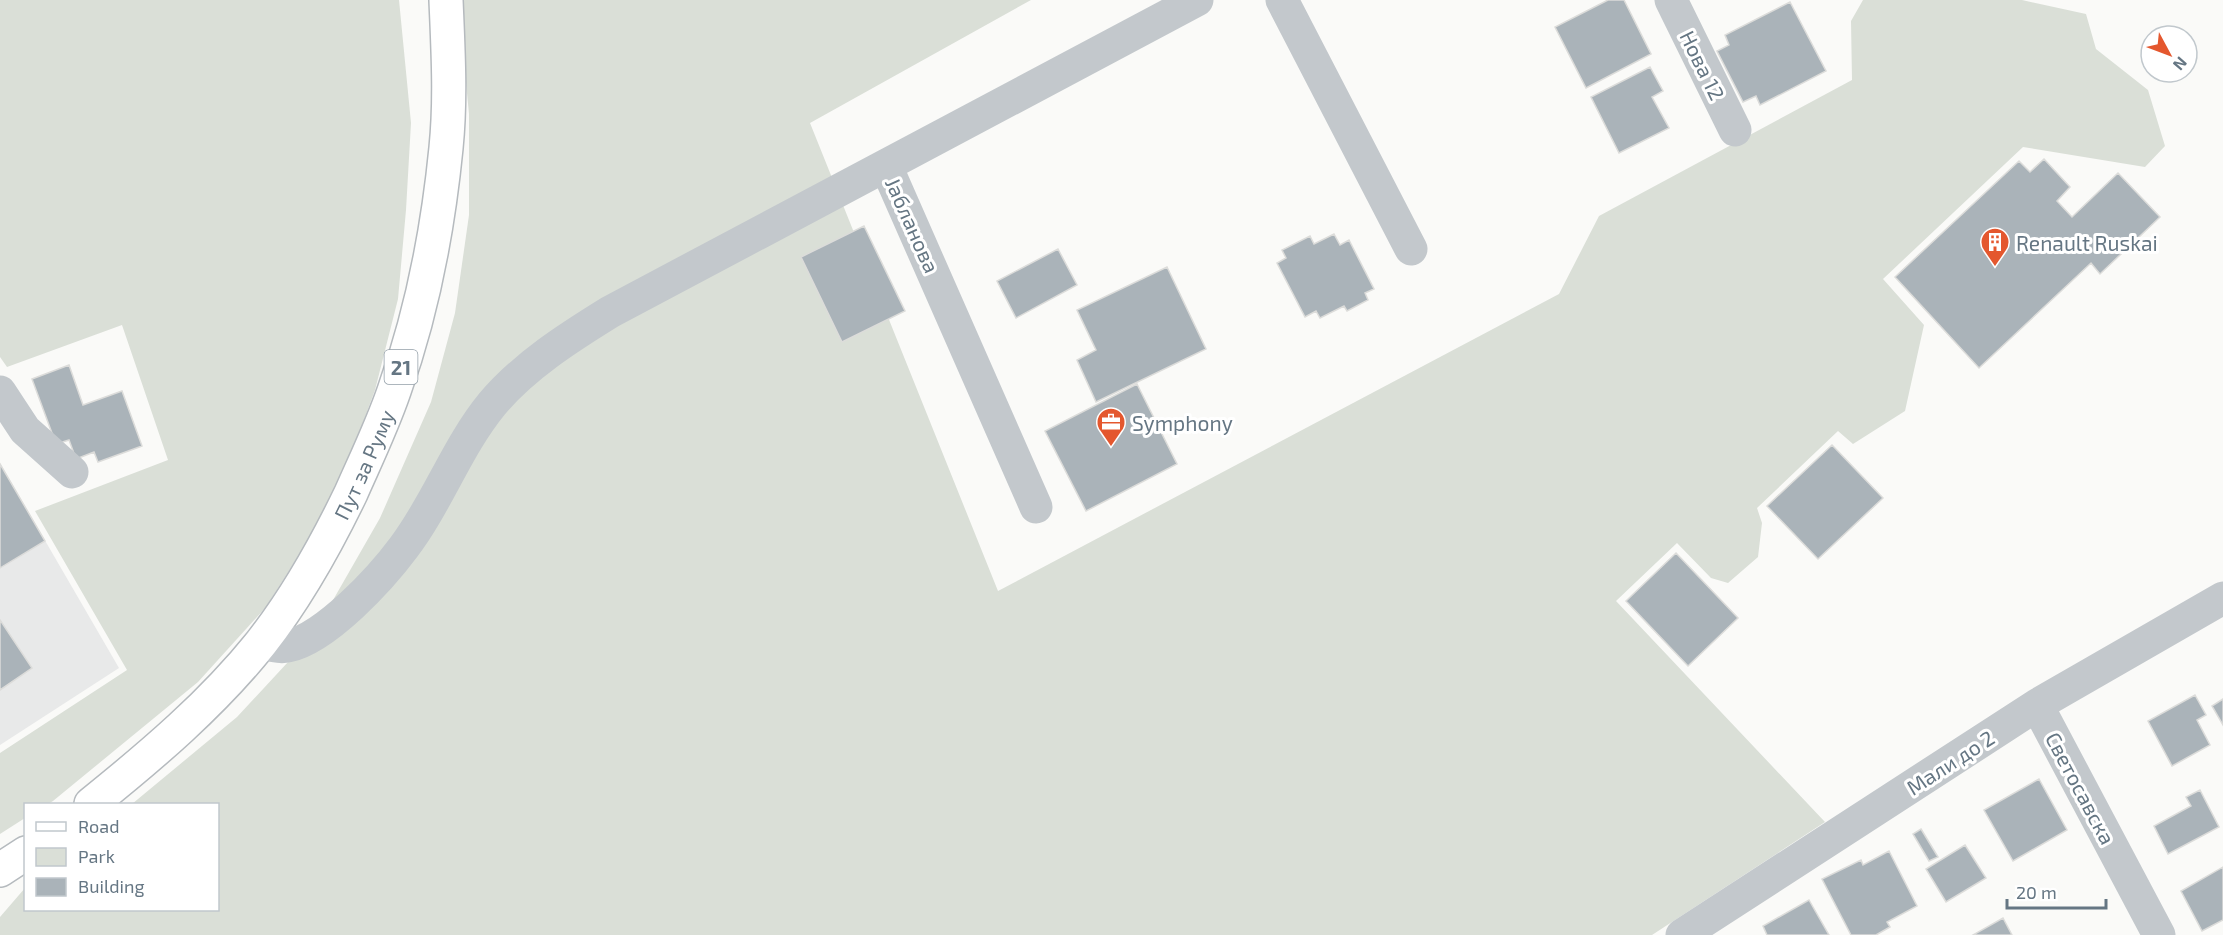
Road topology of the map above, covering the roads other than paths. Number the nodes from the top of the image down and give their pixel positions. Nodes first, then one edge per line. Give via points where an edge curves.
1 (446, 0) edge
2 (1197, 0) edge
3 (1282, 0) edge
4 (1671, 0) edge
5 (1735, 130) dead end
6 (886, 166) junction
7 (1411, 249) dead end
8 (0, 392) edge
9 (72, 472) dead end
10 (1036, 507) dead end
11 (2223, 598) edge
12 (261, 642) junction
13 (2037, 705) junction
14 (92, 803) edge
15 (24, 854) edge
16 (0, 870) edge
17 (1682, 935) edge
18 (2159, 935) edge

1 - 12 main road, Пут за Руму / 21 via 446,146 434,236 416,316 394,391 334,528 302,584
2 - 6 street, Јабланова
3 - 7 street
4 - 5 street, Нова 12
6 - 10 street, Јабланова
6 - 12 street via 610,312 546,354 494,403 471,432 404,546 332,624 302,642 286,646
8 - 9 street via 24,430
11 - 13 street, Мали до 2
12 - 14 main road, Пут за Руму / 21 via 176,734
13 - 17 street, Мали до 2
13 - 18 street, Светосавска
15 - 16 main road

